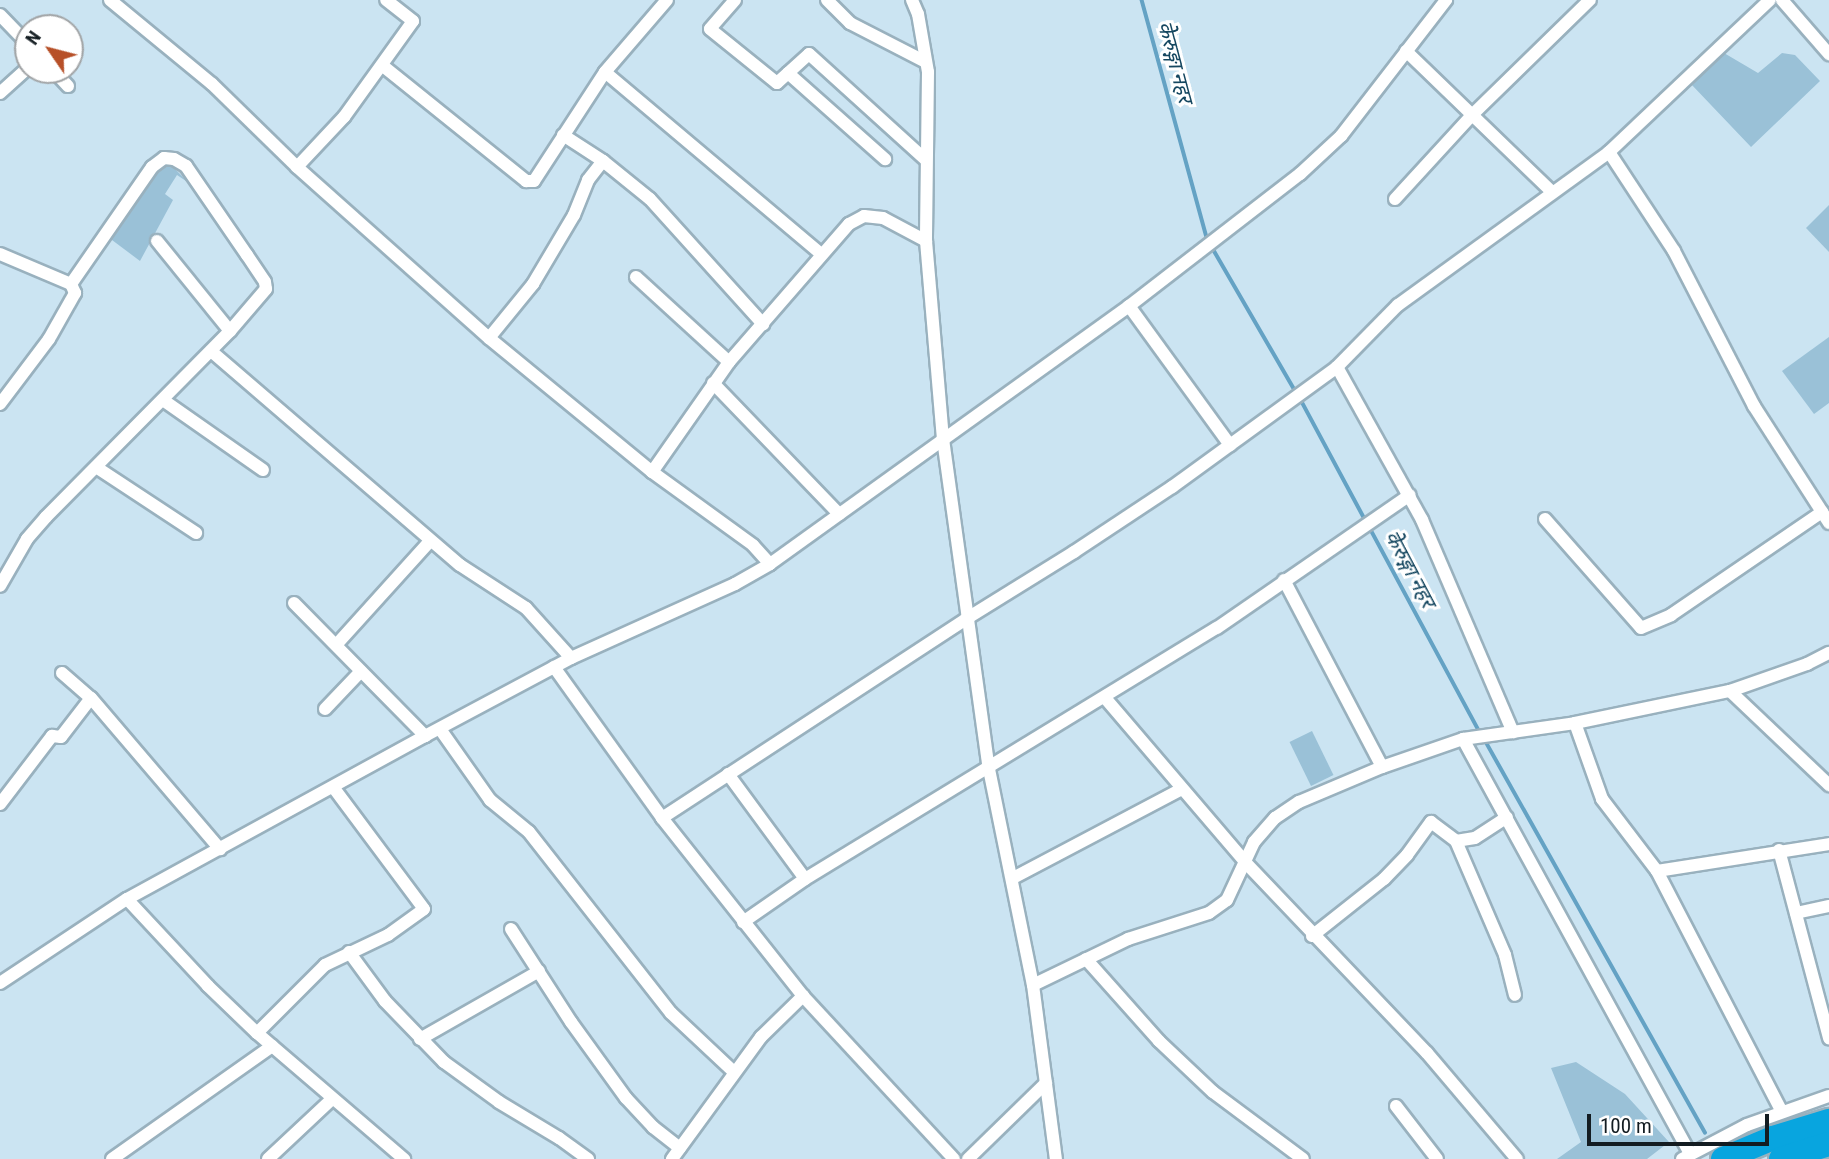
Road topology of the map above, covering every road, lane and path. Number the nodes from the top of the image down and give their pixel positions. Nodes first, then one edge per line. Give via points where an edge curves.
1 (110, 0) edge
2 (386, 0) edge
3 (667, 0) edge
4 (735, 0) edge
5 (827, 0) edge
6 (912, 0) edge
7 (1446, 0) edge
8 (1590, 0) edge
9 (1770, 0) edge
10 (1782, 0) edge
11 (0, 15) edge
12 (14, 30) edge
13 (1406, 51) junction
14 (1829, 54) edge
15 (926, 62) junction
16 (383, 66) junction
17 (605, 72) junction
18 (788, 74) junction
19 (14, 80) edge
20 (0, 93) edge
21 (1471, 116) junction
22 (563, 135) junction
23 (1609, 152) junction
24 (885, 159) dead end
25 (926, 160) junction
26 (603, 161) junction
27 (297, 167) junction
28 (1552, 192) junction
29 (1395, 199) dead end
30 (157, 241) dead end
31 (926, 241) junction
32 (820, 253) junction
33 (0, 254) edge
34 (636, 277) dead end
35 (71, 284) junction
36 (1129, 306) junction
37 (763, 324) junction
38 (230, 331) junction
39 (489, 338) junction
40 (211, 351) junction
41 (729, 362) junction
42 (1337, 367) junction
43 (713, 383) junction
44 (163, 400) junction
45 (0, 404) edge
46 (943, 439) junction
47 (1230, 445) junction
48 (96, 467) junction
49 (263, 470) dead end
50 (652, 472) junction
51 (1410, 495) junction
52 (839, 514) junction
53 (1825, 518) edge
54 (1545, 519) dead end
55 (196, 533) dead end
56 (430, 541) junction
57 (770, 564) junction
58 (1284, 580) junction
59 (0, 586) edge
60 (294, 603) dead end
61 (966, 618) junction
62 (337, 644) junction
63 (1829, 653) edge
64 (571, 658) junction
65 (554, 667) junction
66 (361, 671) junction
67 (62, 673) dead end
68 (1730, 691) junction
69 (90, 698) junction
70 (1105, 699) junction
71 (325, 709) dead end
72 (1575, 723) junction
73 (440, 729) junction
74 (1513, 732) junction
75 (425, 736) junction
76 (1467, 739) junction
77 (1382, 767) junction
78 (989, 769) junction
79 (728, 774) junction
80 (1829, 785) edge
81 (333, 787) junction
82 (1182, 789) junction
83 (0, 804) edge
84 (1507, 817) junction
85 (662, 818) junction
86 (1455, 841) junction
87 (1829, 844) edge
88 (220, 849) junction
89 (1779, 850) junction
90 (1245, 862) junction
91 (1657, 870) junction
92 (1013, 878) junction
93 (805, 879) junction
94 (127, 899) junction
95 (1829, 906) edge
96 (1796, 913) junction
97 (743, 922) junction
98 (511, 929) dead end
99 (1312, 936) junction
100 (349, 952) junction
101 (1086, 959) junction
102 (539, 971) junction
103 (0, 983) edge
104 (1033, 985) junction
105 (1515, 995) dead end
106 (803, 996) junction
107 (257, 1033) junction
108 (1829, 1038) edge
109 (420, 1039) junction
110 (272, 1046) junction
111 (734, 1072) junction
112 (1046, 1083) junction
113 (1829, 1096) edge
114 (331, 1100) junction
115 (1396, 1106) dead end
116 (1782, 1112) junction
117 (1829, 1121) edge
118 (1829, 1144) edge
119 (676, 1154) edge
120 (1686, 1156) edge
121 (113, 1159) edge
122 (268, 1159) edge
123 (404, 1159) edge
124 (587, 1159) edge
125 (954, 1159) edge
126 (968, 1159) edge
127 (1056, 1159) edge
128 (1303, 1159) edge
129 (1437, 1159) edge
130 (1517, 1159) edge
131 (1723, 1159) edge
132 (1780, 1159) edge

1 - 27 street via 212,84
2 - 16 street via 413,22
3 - 17 street
4 - 18 street via 710,29 777,83
5 - 15 street via 850,23
6 - 15 street
7 - 13 street
8 - 21 street
9 - 23 street
10 - 14 street
11 - 12 street
13 - 21 street
13 - 36 street via 1341,136 1300,174
15 - 25 street
16 - 22 street via 526,181 534,181
16 - 27 street
17 - 22 street
17 - 32 street
18 - 24 street
18 - 25 street via 810,54
19 - 20 street
21 - 28 street
21 - 29 street
22 - 26 street
23 - 28 street
23 - 53 street via 1674,251 1754,406
25 - 31 street
26 - 37 street via 650,200
26 - 39 street via 588,180 574,215 533,284
27 - 39 street
28 - 42 street via 1398,305
30 - 38 street
31 - 32 street via 883,218 864,216 849,223
31 - 46 street
32 - 37 street
33 - 35 street
34 - 41 street
35 - 38 street via 152,167 164,158 174,159 202,186 265,282 258,302
35 - 45 street via 75,293 64,315
36 - 46 street
36 - 47 street
37 - 41 street
38 - 40 street
39 - 50 street
40 - 44 street
40 - 56 street
41 - 43 street
42 - 47 street
42 - 51 street
43 - 50 street
43 - 52 street
44 - 48 street
44 - 49 street
46 - 52 street
46 - 61 street
47 - 61 street via 1074,552
48 - 55 street
48 - 59 street via 27,539
50 - 57 street via 753,545
51 - 58 street
51 - 74 street
52 - 57 street
53 - 54 street via 1671,615 1641,628
56 - 62 street
56 - 64 street via 526,608
57 - 64 street
58 - 70 street
58 - 77 street
60 - 62 street
61 - 78 street
61 - 79 street
62 - 66 street
63 - 68 street
64 - 65 street
65 - 73 street
65 - 85 street
66 - 71 street
66 - 75 street
67 - 69 street
68 - 72 street
68 - 80 street
69 - 83 street via 61,737 52,736
69 - 88 street
70 - 78 street
70 - 82 street
72 - 74 street
72 - 91 street via 1602,799
73 - 75 street
73 - 111 street via 490,800 529,832 671,1013
74 - 76 street
75 - 81 street
76 - 77 street
76 - 84 street
77 - 90 street via 1299,802 1275,818 1254,842
78 - 92 street
78 - 93 street
79 - 85 street
79 - 93 street
81 - 88 street
81 - 100 street via 424,909 388,935
82 - 90 street
82 - 92 street
84 - 86 street via 1475,838
84 - 120 street
85 - 97 street
86 - 99 street via 1431,822 1384,879
86 - 105 street via 1505,955
87 - 89 street
88 - 94 street
89 - 91 street
89 - 96 street
90 - 99 street
90 - 101 street via 1227,900 1209,913 1128,939
91 - 116 street
92 - 104 street
93 - 97 street
94 - 103 street
94 - 107 street
95 - 96 street
96 - 108 street
97 - 106 street
98 - 102 street
99 - 130 street via 1427,1053
100 - 107 street via 325,965
100 - 109 street
101 - 104 street
101 - 128 street via 1159,1041 1213,1092
102 - 109 street
102 - 119 street via 626,1098
104 - 112 street
106 - 111 street via 761,1037
106 - 125 street
107 - 110 street
109 - 124 street via 462,1077
110 - 114 street
110 - 121 street
111 - 119 street
112 - 126 street
112 - 127 street
113 - 116 street
114 - 122 street
114 - 123 street
115 - 129 street
116 - 120 street
117 - 131 highway
118 - 132 highway

